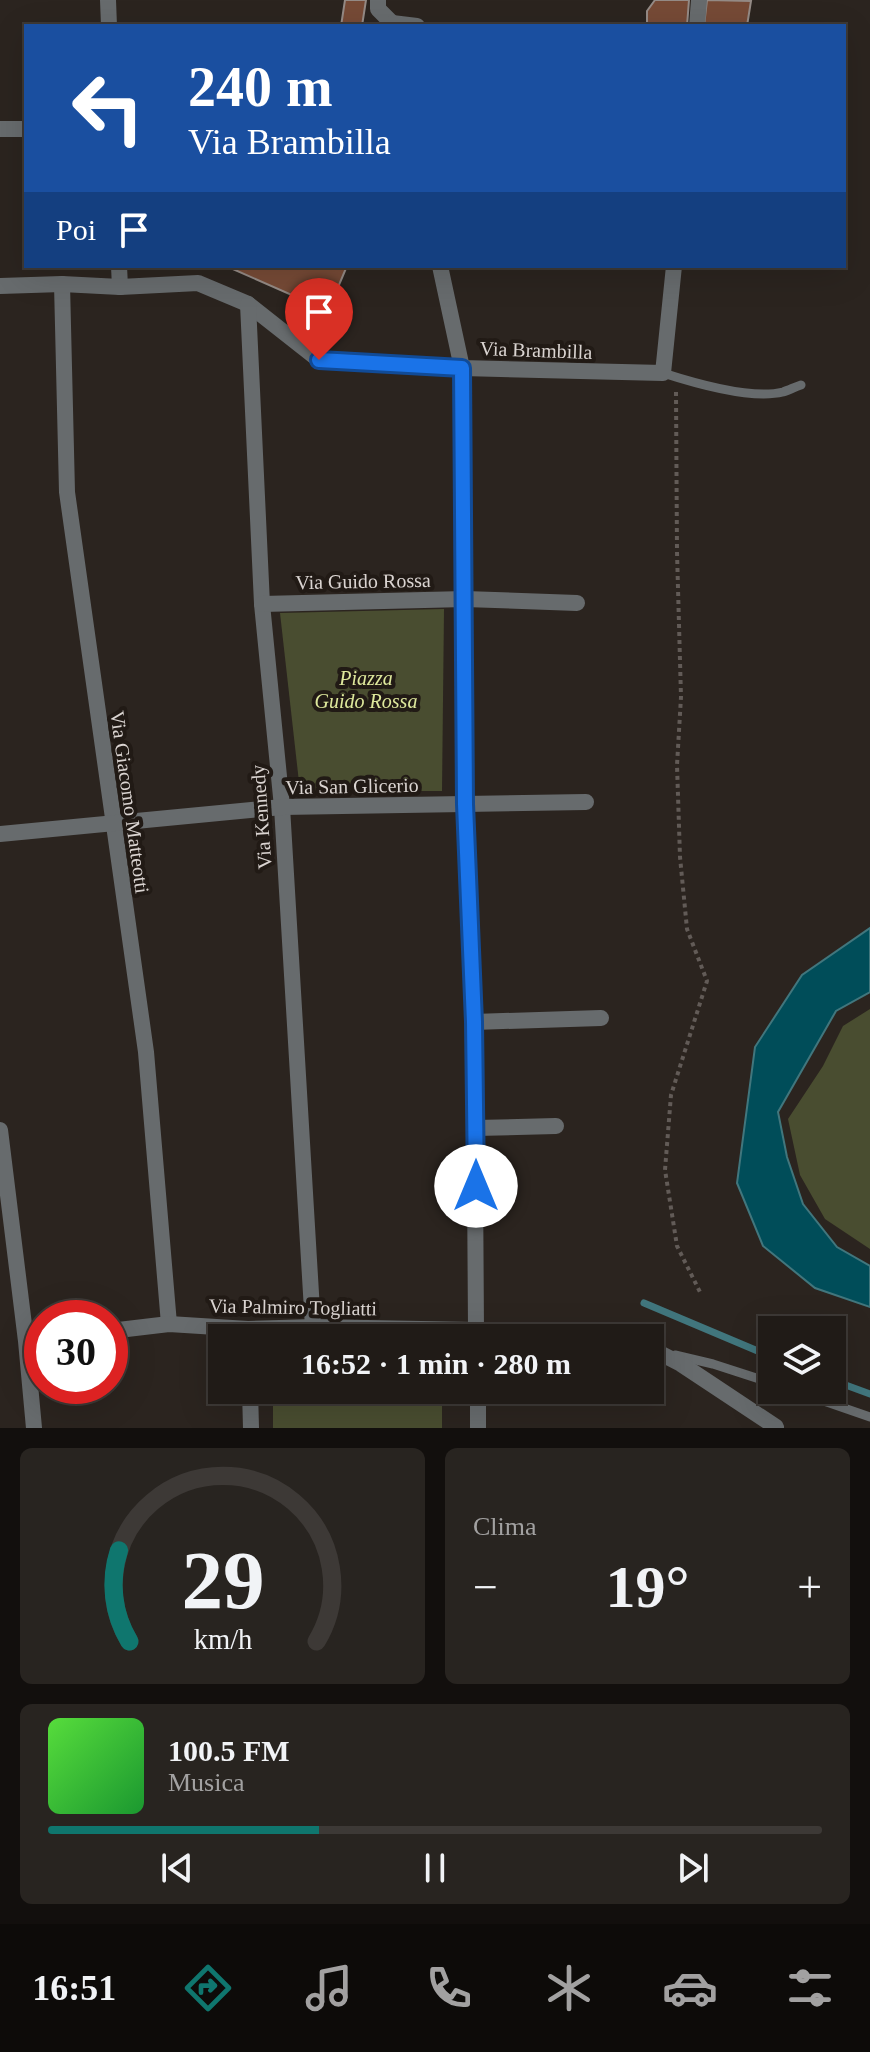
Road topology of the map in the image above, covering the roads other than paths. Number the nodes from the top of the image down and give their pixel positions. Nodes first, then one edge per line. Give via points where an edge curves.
1 (108, 0) edge
2 (378, 0) edge
3 (699, 0) edge
4 (109, 24) edge
5 (392, 24) edge
6 (697, 24) edge
7 (0, 129) edge
8 (24, 129) edge
9 (119, 268) edge
10 (440, 268) edge
11 (674, 268) edge
12 (62, 284) junction
13 (0, 286) edge
14 (120, 287) junction
15 (248, 304) junction
16 (462, 368) junction
17 (670, 375) junction
18 (801, 385) dead end
19 (465, 599) junction
20 (577, 603) dead end
21 (262, 604) junction
22 (586, 802) dead end
23 (465, 804) junction
24 (282, 807) junction
25 (112, 822) junction
26 (0, 834) edge
27 (601, 1018) dead end
28 (474, 1022) junction
29 (556, 1126) dead end
30 (476, 1128) junction
31 (0, 1130) edge
32 (28, 1300) edge
33 (169, 1324) junction
34 (313, 1324) edge
35 (477, 1324) edge
36 (208, 1328) edge
37 (128, 1329) edge
38 (664, 1351) edge
39 (664, 1355) edge
40 (758, 1378) edge
41 (34, 1404) edge
42 (250, 1404) edge
43 (478, 1404) edge
44 (832, 1404) edge
45 (870, 1417) edge
46 (776, 1427) edge
47 (34, 1428) edge
48 (251, 1428) edge
49 (478, 1428) edge

1 - 4 street
2 - 5 street via 378,9
3 - 6 street
7 - 8 street
9 - 14 street
10 - 16 street
11 - 17 street
12 - 13 street, Via Brambilla
12 - 14 street, Via Brambilla
12 - 25 street, Via Giacomo Matteotti via 67,492
14 - 15 street, Via Brambilla via 198,283
15 - 16 street, Via Brambilla via 319,360
15 - 21 street, Via Kennedy
16 - 17 street, Via Brambilla
16 - 19 street
17 - 18 lane via 698,385 765,393
19 - 20 street, Via Guido Rossa
19 - 21 street, Via Guido Rossa
19 - 23 street
21 - 24 street, Via Kennedy
22 - 23 street, Via San Glicerio
23 - 24 street, Via San Glicerio
23 - 28 street
24 - 25 street, Via San Glicerio
24 - 34 street, Via Kennedy
25 - 26 street, Via San Glicerio
25 - 33 street, Via Giacomo Matteotti via 146,1052
27 - 28 street
28 - 30 street
29 - 30 street
30 - 35 street
31 - 32 street
33 - 36 street, Via Palmiro Togliatti
33 - 37 street, Via Palmiro Togliatti
38 - 40 lane
39 - 46 street
41 - 47 street
42 - 48 street
43 - 49 street
44 - 45 lane

